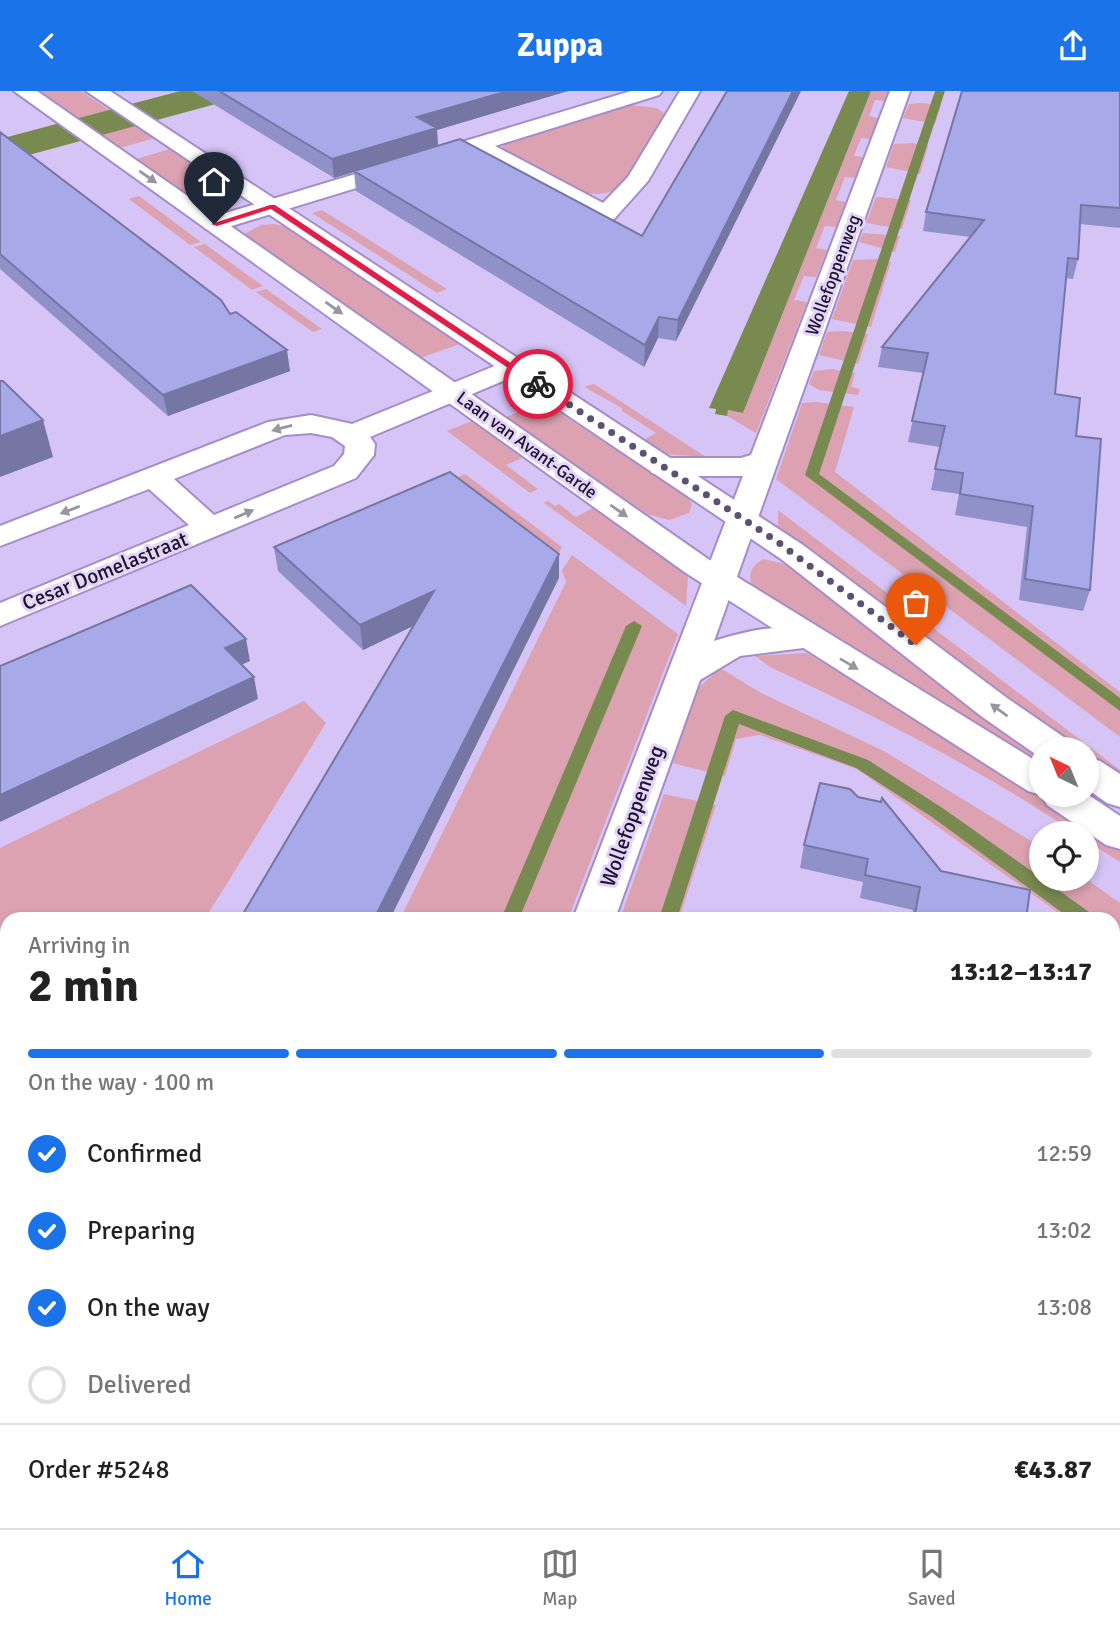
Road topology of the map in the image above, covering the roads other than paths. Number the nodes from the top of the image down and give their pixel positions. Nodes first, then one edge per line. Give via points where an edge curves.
1 (24, 91) edge
2 (96, 91) edge
3 (652, 91) edge
4 (690, 91) edge
5 (900, 91) edge
6 (477, 145) junction
7 (272, 206) junction
8 (214, 224) junction
9 (512, 367) junction
10 (452, 392) junction
11 (352, 434) junction
12 (765, 460) junction
13 (663, 467) junction
14 (155, 478) junction
15 (743, 520) junction
16 (210, 528) junction
17 (0, 537) edge
18 (718, 580) junction
19 (0, 615) edge
20 (807, 638) junction
21 (685, 674) junction
22 (1038, 737) edge
23 (1029, 775) edge
24 (1099, 779) edge
25 (1120, 793) edge
26 (1077, 807) edge
27 (1120, 835) edge
28 (597, 912) edge

1 -> 8 street, Laan van Avant-Garde
2 - 7 street
3 - 6 street
4 - 6 street via 637,181 606,214
5 - 12 street, Wollefoppenweg
6 - 7 street
7 - 8 street
7 - 9 street
8 -> 10 street, Laan van Avant-Garde
9 - 10 street
9 - 13 street
10 - 11 street
10 -> 18 street, Laan van Avant-Garde
11 -> 14 street via 327,425 278,428
16 -> 11 street, Cesar Domelastraat via 345,472 359,455 360,444
12 - 13 street via 744,467
12 - 15 street, Wollefoppenweg
13 - 15 street
14 - 16 street, Cesar Domelastraat
14 -> 17 street
15 - 18 street, Wollefoppenweg
22 -> 15 street via 828,578
16 - 19 street, Cesar Domelastraat
18 - 20 street, Laan van Avant-Garde
18 - 21 street, Wollefoppenweg
20 - 21 street via 725,646
20 -> 23 street, Laan van Avant-Garde
21 - 28 street, Wollefoppenweg
24 - 25 street
26 - 27 street

